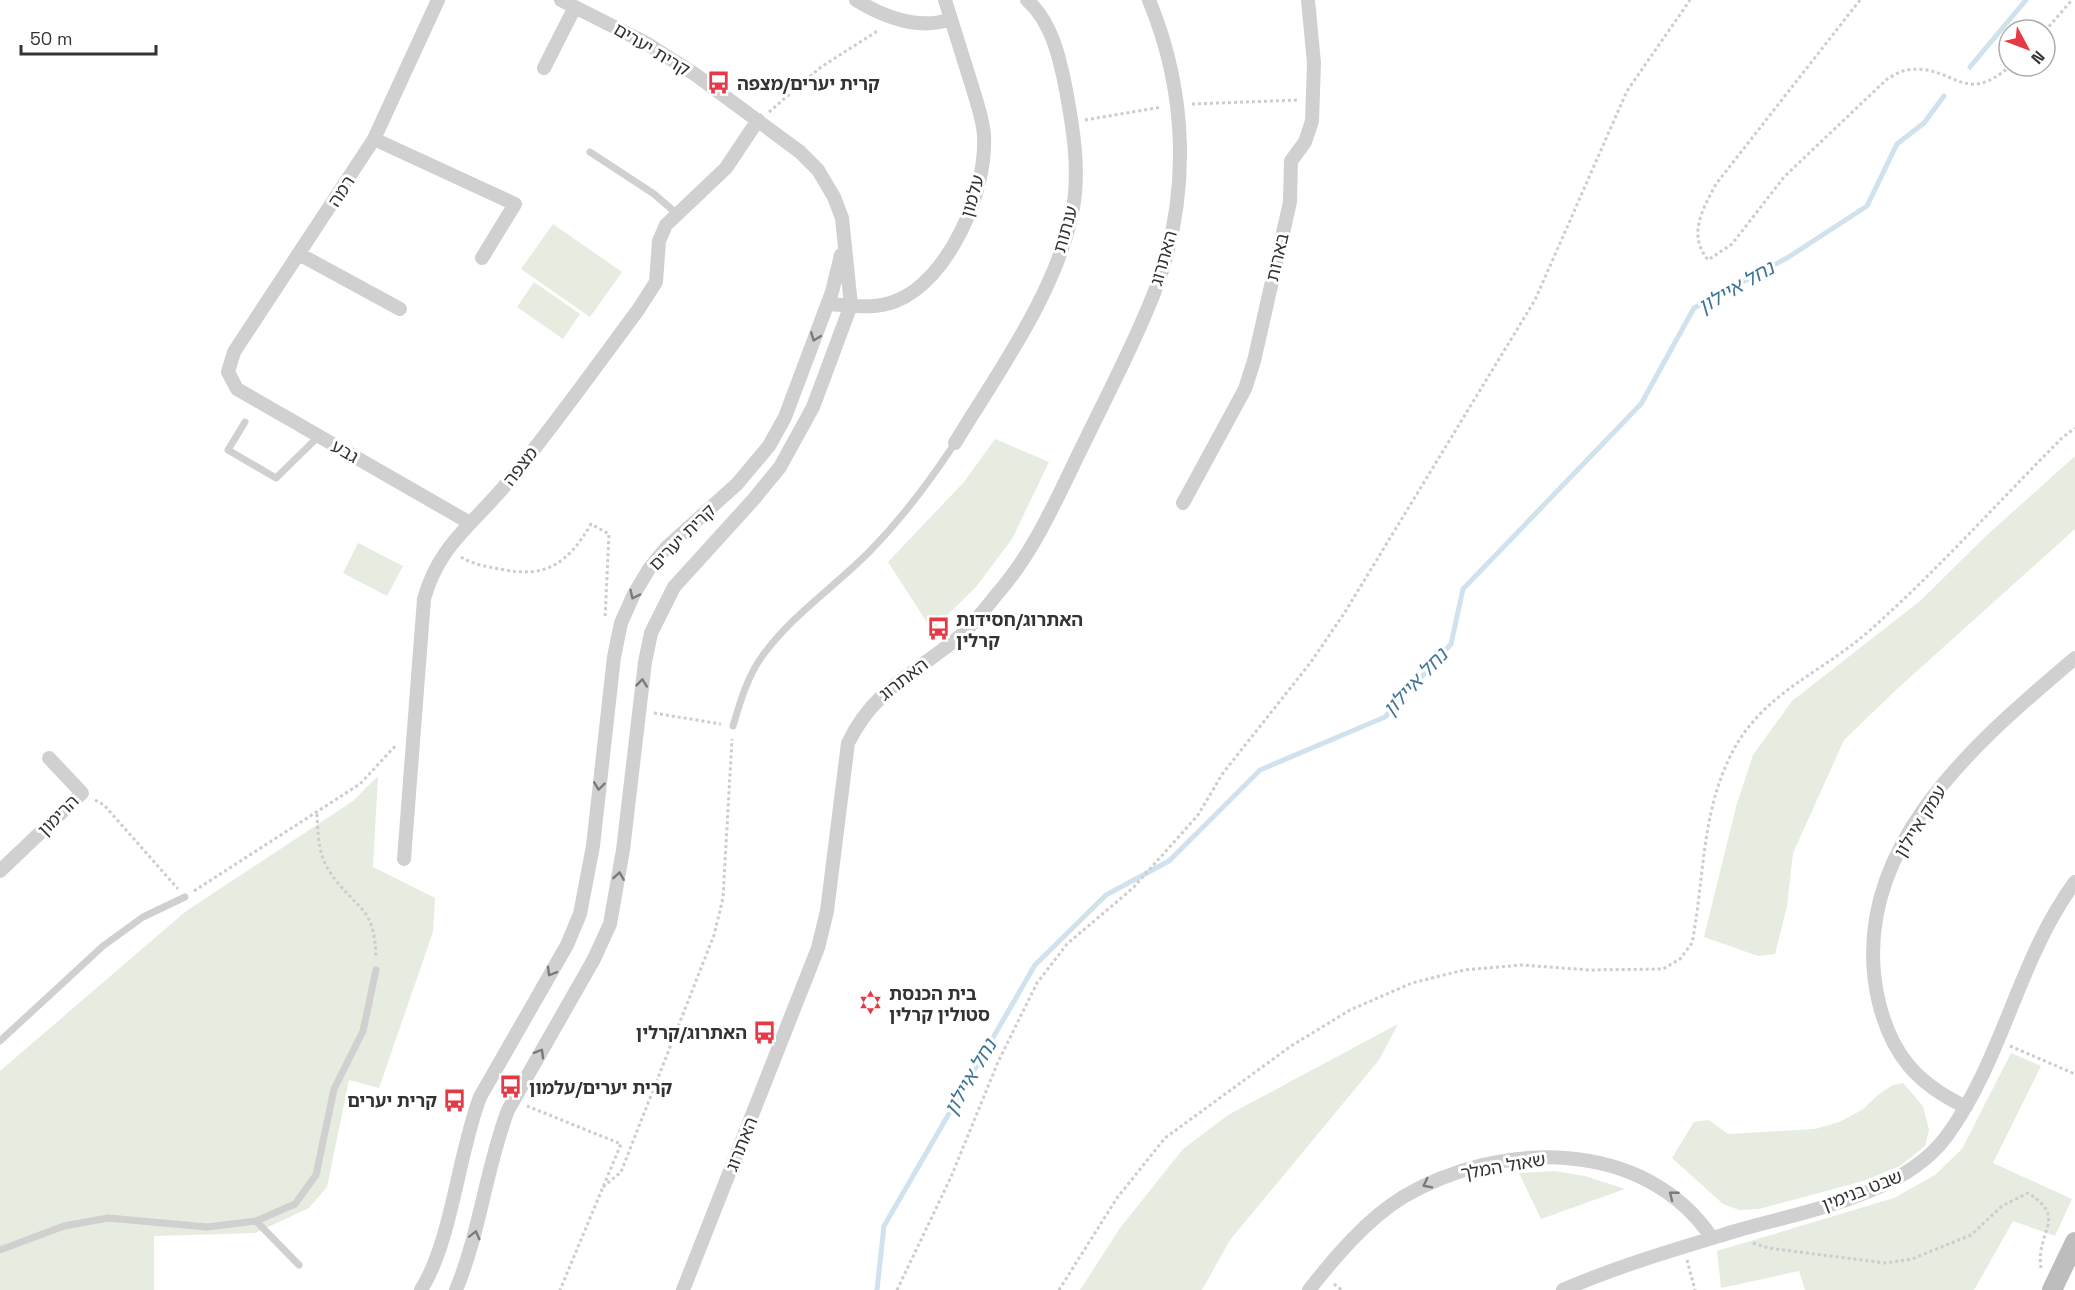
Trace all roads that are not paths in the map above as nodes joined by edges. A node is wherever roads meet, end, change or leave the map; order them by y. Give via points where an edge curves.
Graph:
1 (438, 0) edge
2 (561, 0) edge
3 (856, 0) edge
4 (945, 0) edge
5 (1028, 0) edge
6 (1149, 0) edge
7 (1308, 0) edge
8 (575, 7) junction
9 (951, 19) junction
10 (544, 68) dead end
11 (758, 120) junction
12 (374, 139) junction
13 (590, 152) dead end
14 (676, 213) junction
15 (844, 241) junction
16 (299, 254) junction
17 (482, 258) dead end
18 (828, 304) junction
19 (851, 305) junction
20 (400, 309) dead end
21 (228, 372) joint
22 (245, 422) dead end
23 (319, 436) junction
24 (955, 443) joint
25 (1183, 503) dead end
26 (470, 523) junction
27 (2075, 658) edge
28 (733, 726) road end
29 (49, 758) dead end
30 (404, 859) dead end
31 (0, 871) edge
32 (2075, 882) edge
33 (185, 897) road end
34 (376, 969) road end
35 (0, 1041) edge
36 (1966, 1107) junction
37 (256, 1221) junction
38 (1712, 1238) junction
39 (2075, 1242) edge
40 (0, 1250) edge
41 (299, 1265) dead end
42 (421, 1290) edge
43 (456, 1290) edge
44 (683, 1290) edge
45 (1309, 1290) edge
46 (1563, 1290) edge
47 (2052, 1290) edge

1 - 12 street, רמה
2 - 8 street, קרית יערים
3 - 9 street via 895,19 939,23
4 - 9 street, עלמון
5 - 24 street, ענתות via 1047,25 1062,68 1072,122 1076,173 1073,207 1048,281
6 - 44 street, האתרוג via 1172,69 1181,132 1172,230 1156,287 1028,553 1005,586 961,635 876,699 848,743 827,911 818,948
7 - 25 street, בארות via 1314,63 1312,121 1305,142 1291,161 1290,202 1254,362 1245,389
8 - 10 street
8 - 11 street, קרית יערים via 646,43
9 - 19 street, עלמון via 984,136 979,177 965,223 935,273 918,289 877,306
11 - 14 street, מצפה via 726,168
11 - 15 street, קרית יערים via 818,170 838,207
12 - 16 street, רמה
12 - 17 street via 515,204
13 - 14 lane
14 - 26 street, מצפה via 659,241 656,282 638,310 508,482
15 - 18 street, קרית יערים
15 - 19 street, קרית יערים
16 - 20 street
16 - 21 street, רמה via 234,352
18 - 19 street, עלמון
18 -> 42 street, קרית יערים via 785,417 769,446 737,484 667,547 649,569 621,623 580,914 567,945 480,1097 439,1251
43 -> 19 street, קרית יערים via 469,1260 500,1132 513,1100 610,924 651,633 674,587 780,466 813,407
21 - 23 street, גבע via 237,388
22 - 23 lane via 228,450 276,478
23 - 26 street, גבע
24 - 28 lane via 928,484 870,551 788,625 761,656 742,694
26 - 30 street, מצפה via 447,547 430,574 424,599
27 - 36 street, עמק איילון via 1992,729 1941,784 1901,846 1876,921 1875,983 1890,1037 1901,1058 1929,1086
29 - 31 street, הרימון via 82,793
32 - 36 street, שבט בנימין via 2051,920
33 - 35 lane via 143,917 103,946
34 - 37 lane via 363,1031 334,1089 316,1175 295,1204
36 - 38 street, שבט בנימין via 1933,1152 1902,1176 1854,1196
37 - 40 lane via 207,1227 108,1218 64,1226
37 - 41 lane
38 -> 45 street, שאול המלך via 1678,1198 1636,1173 1580,1158 1546,1157 1472,1169 1435,1180 1401,1198 1345,1248
38 - 46 street, שבט בנימין via 1616,1268
39 - 47 street

